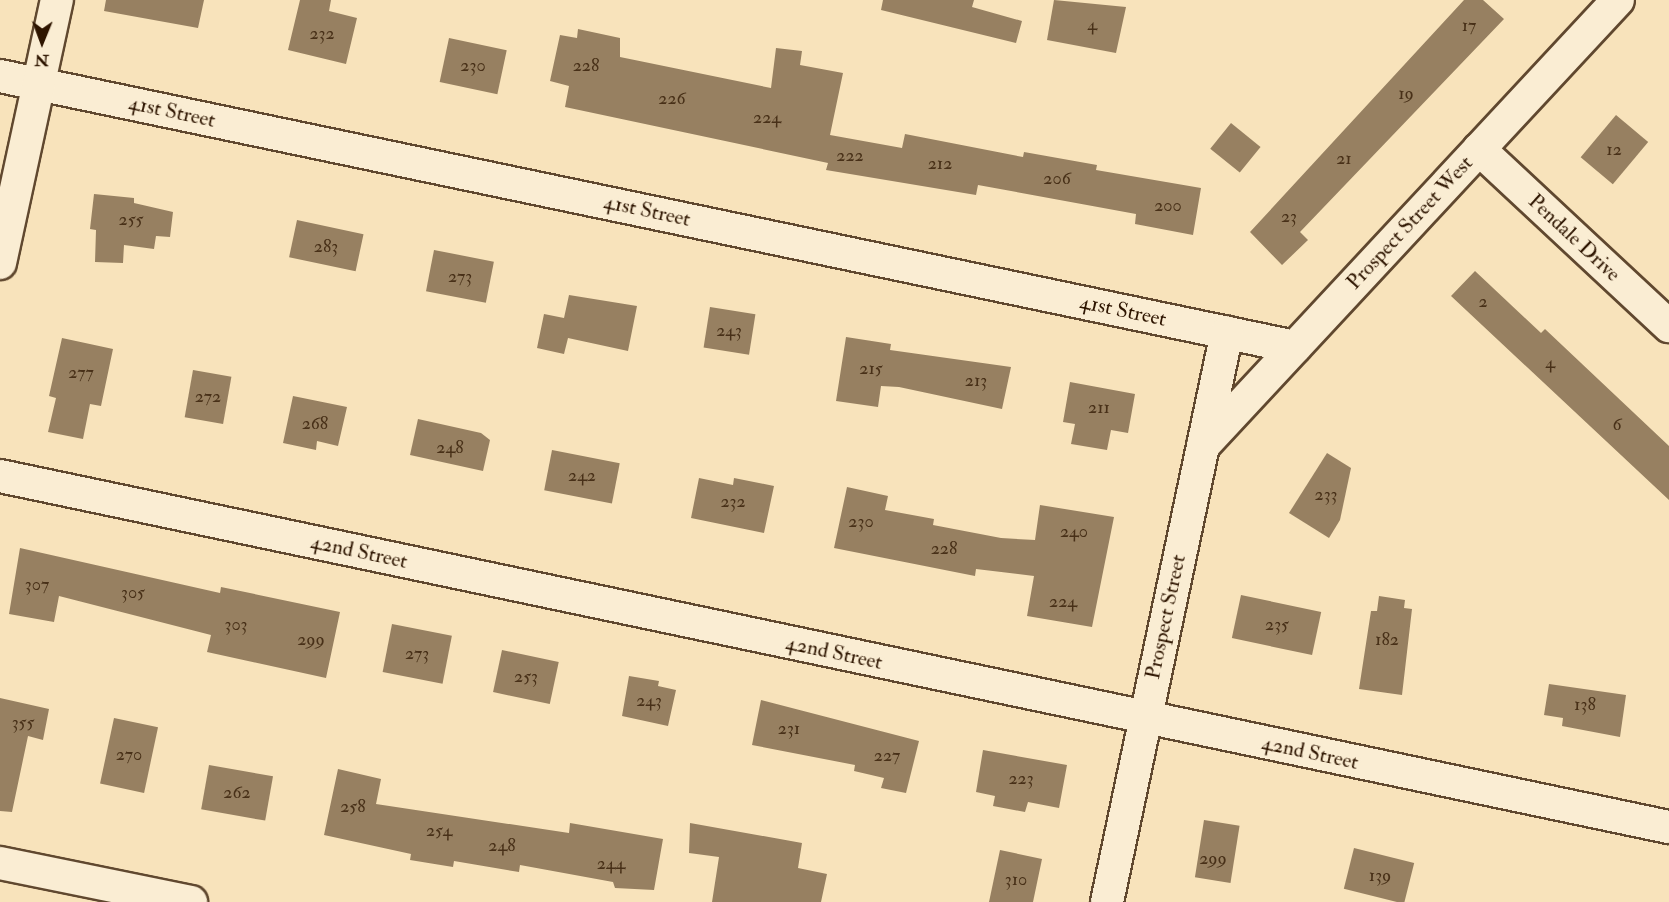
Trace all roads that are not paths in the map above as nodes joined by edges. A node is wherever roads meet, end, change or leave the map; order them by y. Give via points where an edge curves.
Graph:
1 (57, 0) edge
2 (1617, 0) edge
3 (0, 76) edge
4 (38, 84) junction
5 (1479, 149) junction
6 (0, 263) edge
7 (1669, 326) edge
8 (1227, 332) junction
9 (1295, 347) junction
10 (1203, 446) junction
11 (0, 476) edge
12 (1144, 718) junction
13 (1669, 827) edge
14 (0, 863) edge
15 (191, 902) edge
16 (1107, 902) edge

1 - 4 street
2 - 5 street, Prospect Street West
3 - 4 street, 41st Street
4 - 6 street
4 - 8 street, 41st Street
5 - 7 street, Pendale Drive
5 - 9 street, Prospect Street West
8 - 9 street, 41st Street
8 - 10 street, Prospect Street
9 - 10 street, Prospect Street West
10 - 12 street, Prospect Street
11 - 12 street, 42nd Street
12 - 13 street, 42nd Street
12 - 16 street, Prospect Street
14 - 15 street

